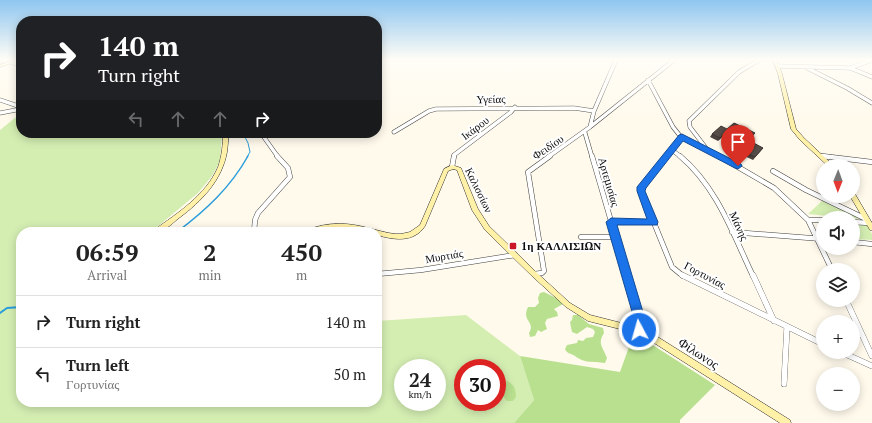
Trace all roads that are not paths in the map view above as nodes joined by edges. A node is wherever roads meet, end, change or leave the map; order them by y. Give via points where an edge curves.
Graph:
1 (607, 80) edge
2 (648, 80) joint
3 (731, 80) edge
4 (781, 80) edge
5 (830, 80) edge
6 (0, 100) edge
7 (872, 103) edge
8 (16, 106) edge
9 (515, 107) junction
10 (16, 109) edge
11 (594, 111) junction
12 (0, 113) edge
13 (590, 127) junction
14 (394, 132) dead end
15 (585, 132) junction
16 (682, 137) junction
17 (226, 138) edge
18 (264, 138) edge
19 (707, 149) junction
20 (672, 150) junction
21 (821, 156) junction
22 (824, 159) edge
23 (872, 162) edge
24 (452, 167) junction
25 (773, 171) dead end
26 (857, 203) edge
27 (808, 220) junction
28 (816, 220) edge
29 (611, 222) junction
30 (653, 222) junction
31 (869, 223) edge
32 (163, 227) edge
33 (254, 227) edge
34 (327, 227) edge
35 (357, 227) edge
36 (732, 232) junction
37 (382, 233) edge
38 (816, 233) edge
39 (581, 237) dead end
40 (615, 237) junction
41 (816, 239) edge
42 (860, 243) edge
43 (872, 244) edge
44 (515, 255) junction
45 (382, 274) edge
46 (534, 274) junction
47 (849, 307) edge
48 (774, 320) junction
49 (787, 327) junction
50 (639, 330) junction
51 (816, 341) edge
52 (872, 356) edge
53 (856, 359) edge
54 (872, 366) edge
55 (784, 384) dead end
56 (788, 423) edge

1 - 11 street
2 - 13 street, Φειδίου
2 - 16 street via 673,127
3 - 19 street via 689,121 690,127
4 - 21 main road via 794,130
5 - 7 street
6 - 8 street
9 - 11 street, Υγείας
9 - 14 street, Υγείας via 432,110
9 - 24 street, Ικάρου via 454,155
10 - 12 street
11 - 13 street
13 - 15 street, Φειδίου
15 - 29 street, Αρτεμισίας
15 - 46 street, Φειδίου via 528,172 544,271
16 - 19 street
16 - 20 street, Γορτυνίας
17 - 32 main road via 223,163 210,186 191,206
18 - 33 street via 288,168 290,177 258,213
19 - 27 street via 768,183
20 - 30 street, Γορτυνίας via 642,187 641,191
20 - 36 street, Μάνης via 688,163 712,192
21 - 22 main road
21 - 23 street
24 - 37 main road, Καλισσίων via 446,170 422,226 417,231 401,237
24 - 44 main road, Καλισσίων via 461,171 470,199 481,219
25 - 31 street
26 - 31 main road
27 - 28 street
27 - 38 street
29 - 30 street
29 - 40 street, Αρτεμισίας
30 - 48 street, Γορτυνίας via 672,267 684,278
34 - 35 main road, Καλισσίων
36 - 41 street
36 - 48 street, Μάνης
39 - 40 street
40 - 50 street, Αρτεμισίας via 640,322
42 - 43 street
44 - 45 street, Μυρτιάς
44 - 46 main road, Καλισσίων
46 - 50 main road, Φίλωνος via 583,316
47 - 52 street
48 - 49 street, Γορτυνίας
49 - 51 street, Γορτυνίας
49 - 55 street
50 - 56 main road, Φίλωνος
53 - 54 street

